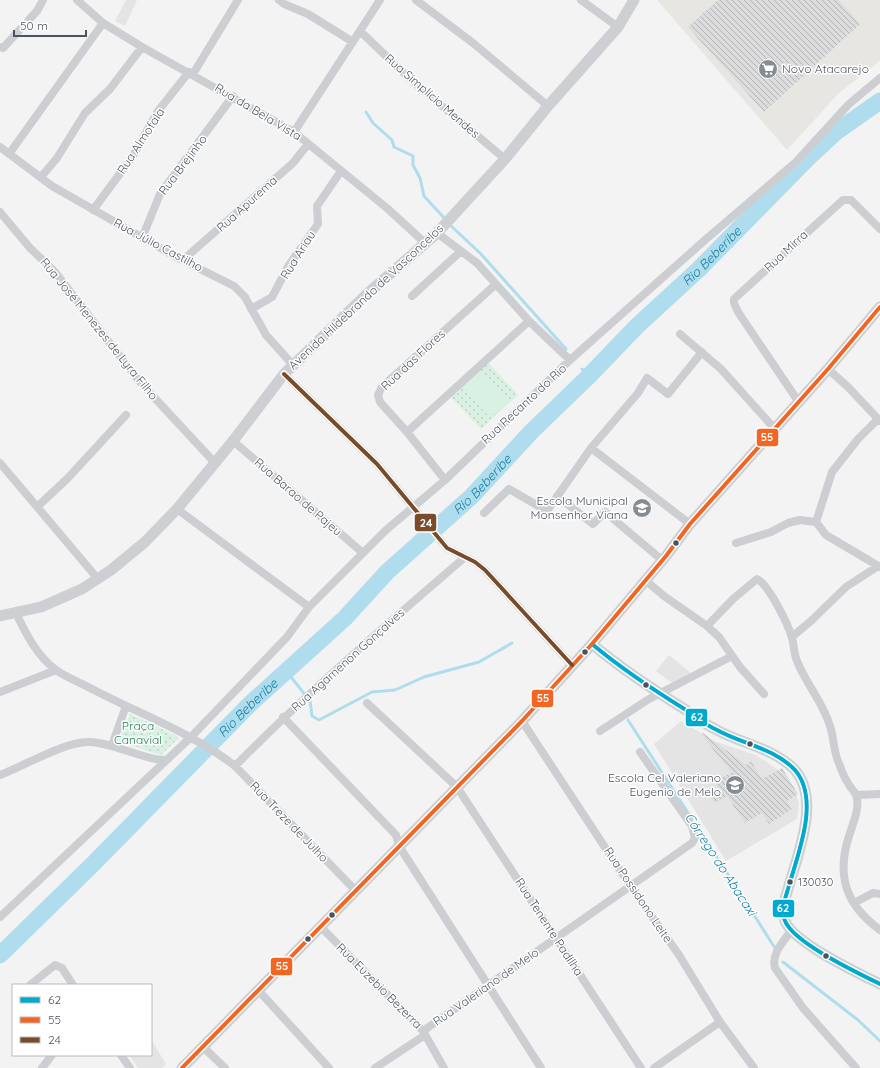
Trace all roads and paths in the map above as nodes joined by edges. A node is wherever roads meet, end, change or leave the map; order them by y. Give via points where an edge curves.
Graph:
1 (43, 0) edge
2 (77, 0) edge
3 (238, 0) edge
4 (279, 0) edge
5 (380, 0) edge
6 (416, 0) edge
7 (581, 0) edge
8 (634, 0) edge
9 (103, 23) junction
10 (618, 26) junction
11 (360, 31) junction
12 (353, 42) junction
13 (2, 47) edge
14 (142, 47) junction
15 (191, 73) junction
16 (880, 78) edge
17 (232, 96) junction
18 (548, 106) junction
19 (294, 132) junction
20 (308, 144) junction
21 (0, 147) edge
22 (10, 154) junction
23 (505, 159) junction
24 (341, 171) junction
25 (41, 177) junction
26 (93, 210) junction
27 (0, 212) edge
28 (880, 229) edge
29 (440, 230) junction
30 (142, 238) junction
31 (425, 243) junction
32 (461, 251) junction
33 (183, 260) junction
34 (495, 285) junction
35 (412, 296) dead end
36 (880, 307) edge
37 (251, 309) junction
38 (529, 321) junction
39 (680, 334) dead end
40 (702, 352) junction
41 (570, 360) junction
42 (293, 365) junction
43 (828, 369) junction
44 (284, 374) junction
45 (798, 401) junction
46 (126, 415) dead end
47 (879, 420) edge
48 (774, 428) junction
49 (407, 432) junction
50 (233, 441) junction
51 (591, 448) junction
52 (0, 463) edge
53 (215, 463) junction
54 (445, 480) junction
55 (558, 496) junction
56 (38, 506) junction
57 (412, 508) junction
58 (177, 509) junction
59 (484, 513) dead end
60 (816, 522) junction
61 (690, 524) junction
62 (736, 543) dead end
63 (363, 553) junction
64 (464, 558) junction
65 (662, 560) junction
66 (879, 566) edge
67 (98, 579) junction
68 (645, 580) junction
69 (309, 606) junction
70 (16, 614) junction
71 (0, 616) edge
72 (707, 626) junction
73 (792, 637) junction
74 (592, 644) junction
75 (732, 656) junction
76 (572, 665) junction
77 (56, 670) junction
78 (0, 692) edge
79 (659, 694) junction
80 (764, 694) dead end
81 (367, 703) dead end
82 (126, 706) junction
83 (283, 717) junction
84 (522, 721) junction
85 (600, 731) dead end
86 (190, 738) junction
87 (112, 745) junction
88 (640, 752) dead end
89 (168, 759) junction
90 (235, 766) junction
91 (0, 775) edge
92 (457, 786) junction
93 (880, 794) edge
94 (857, 796) junction
95 (399, 846) junction
96 (631, 887) junction
97 (356, 890) junction
98 (880, 894) edge
99 (854, 903) junction
100 (0, 917) edge
101 (321, 927) junction
102 (791, 930) junction
103 (880, 930) edge
104 (556, 938) junction
105 (31, 984) edge
106 (72, 984) edge
107 (880, 984) edge
108 (488, 986) junction
109 (259, 991) junction
110 (720, 1022) junction
111 (424, 1033) junction
112 (203, 1047) junction
113 (51, 1056) edge
114 (122, 1056) edge
115 (42, 1068) edge
116 (130, 1068) edge
117 (182, 1068) edge
118 (225, 1068) edge
119 (329, 1068) edge
120 (375, 1068) edge
121 (444, 1068) edge
122 (541, 1068) edge
123 (641, 1068) edge
124 (654, 1068) edge
125 (754, 1068) edge
126 (856, 1068) edge

1 - 13 street via 37,10
2 - 9 street, Rua da Bela Vista
3 - 15 street, Rua Almofala
4 - 12 street via 308,14
5 - 11 street
6 - 18 street via 473,43
7 - 10 street
8 - 10 street, Avenida Hildebrando de Vasconcelos
9 - 14 street, Rua da Bela Vista
9 - 22 street
10 - 18 street, Avenida Hildebrando de Vasconcelos
11 - 12 street
11 - 23 street, Rua Simplício Mendes via 411,80
12 - 19 street
14 - 15 street, Rua da Bela Vista
14 - 25 street via 110,89 85,113 57,158
15 - 17 street, Rua da Bela Vista
15 - 26 street, Rua Almofala via 158,111 133,156
16 - 41 street via 849,104 796,162
17 - 19 street, Rua da Bela Vista
17 - 30 street, Rua Brejinho via 160,194
18 - 23 street, Avenida Hildebrando de Vasconcelos
19 - 20 street, Rua da Bela Vista
20 - 24 street, Rua da Bela Vista
20 - 33 street, Rua Apurema via 293,163
21 - 22 street, Rua Júlio Castilho
22 - 25 street, Rua Júlio Castilho
23 - 29 street, Avenida Hildebrando de Vasconcelos
24 - 31 street, Rua da Bela Vista
24 - 37 street, Rua Ariau via 319,201 318,224 289,266 272,297
25 - 26 street, Rua Júlio Castilho
26 - 30 street, Rua Júlio Castilho
27 - 53 street, Rua José Menezes de Lyra Filho via 59,278 139,381
28 - 45 street, Rua Mirra via 847,199 837,204 736,296 734,303 738,312
29 - 31 street, Avenida Hildebrando de Vasconcelos
29 - 32 street, Rua Recanto do Rio
30 - 33 street, Rua Júlio Castilho
31 - 42 street, Avenida Hildebrando de Vasconcelos
32 - 34 street, Rua Recanto do Rio via 477,263
32 - 35 street
33 - 37 street, Rua Júlio Castilho via 234,286 245,297
34 - 38 street, Rua Recanto do Rio
34 - 49 street, Rua das Flores via 379,391 380,402
36 - 43 street
37 - 42 street, Rua Júlio Castilho via 266,335
38 - 41 street, Rua Recanto do Rio
38 - 49 street
39 - 40 street
40 - 48 street via 721,368
40 - 51 street via 668,394 647,378 638,393
41 - 54 street, Rua Recanto do Rio
42 - 44 street, Avenida Hildebrando de Vasconcelos
43 - 45 street
43 - 47 street
44 - 50 street, Avenida Hildebrando de Vasconcelos
44 - 57 street via 377,464
45 - 48 street
46 - 56 street via 67,479
47 - 60 street via 853,445 832,472
48 - 61 street
49 - 54 street, Rua das Flores
50 - 53 street, Avenida Hildebrando de Vasconcelos
50 - 63 street, Rua Barao de Pajeu
51 - 55 street
51 - 61 street
52 - 56 street
53 - 58 street, Avenida Hildebrando de Vasconcelos
54 - 57 street, Rua Recanto do Rio
55 - 59 street via 546,511 509,489
55 - 65 street via 593,524 605,512
56 - 67 street
57 - 63 street, Rua Recanto do Rio
57 - 64 street via 447,548
58 - 67 street, Avenida Hildebrando de Vasconcelos via 145,542
58 - 69 street
60 - 62 street via 800,520 788,523 771,532
60 - 66 street via 826,535
61 - 65 street
63 - 69 street, Rua Recanto do Rio
64 - 76 street via 481,566
64 - 83 street, Rua Agamenon Gonçalves
65 - 68 street
66 - 73 street via 846,587
67 - 70 street, Avenida Hildebrando de Vasconcelos via 61,600
68 - 72 street
68 - 74 street
69 - 86 street, Rua Recanto do Rio via 287,637
70 - 71 street, Avenida Hildebrando de Vasconcelos
70 - 77 street, Rua Treze de Julho via 37,650
72 - 73 street via 757,579 768,588
72 - 75 street via 719,637
73 - 94 street via 796,660 822,705 831,726 834,750 843,774
74 - 76 street
74 - 79 street via 628,674
75 - 79 street
75 - 80 street
76 - 84 street
77 - 78 street
77 - 82 street, Rua Treze de Julho
79 - 85 street
79 - 102 street via 716,730 768,751 794,770 800,779 808,810 783,913 784,921
81 - 92 street, Rua Tenente Padilha
82 - 86 street, Rua Treze de Julho
82 - 87 street
83 - 90 street, Rua Agamenon Gonçalves
83 - 95 street via 396,835
84 - 92 street
84 - 96 street, Rua Possidono Leite
86 - 89 street, Rua Recanto do Rio
86 - 90 street, Rua Treze de Julho
87 - 89 street via 159,760
87 - 91 street via 88,742 73,745
88 - 96 street, Rua Valeriano de Melo via 692,826 694,838 687,847
89 - 100 street, Rua Recanto do Rio
90 - 97 street, Rua Treze de Julho
92 - 95 street
92 - 104 street, Rua Tenente Padilha
93 - 94 street
94 - 99 street via 858,807 843,859 843,880
95 - 97 street
95 - 108 street
96 - 104 street, Rua Valeriano de Melo
96 - 110 street, Rua Possidono Leite via 679,955
97 - 101 street
98 - 99 street via 873,893
99 - 103 street via 868,921
101 - 109 street
101 - 111 street, Rua Euzebio Bezerra
102 - 107 street via 814,947
102 - 126 street via 775,954 775,968 802,1008
104 - 108 street, Rua Valeriano de Melo
104 - 123 street, Rua Tenente Padilha
105 - 106 street via 55,965 62,968
108 - 111 street, Rua Valeriano de Melo
108 - 122 street
109 - 112 street
109 - 119 street
110 - 124 street
110 - 125 street, Rua Possidono Leite
111 - 120 street, Rua Valeriano de Melo
111 - 121 street, Rua Euzebio Bezerra
112 - 117 street
112 - 118 street
113 - 115 street
114 - 116 street

